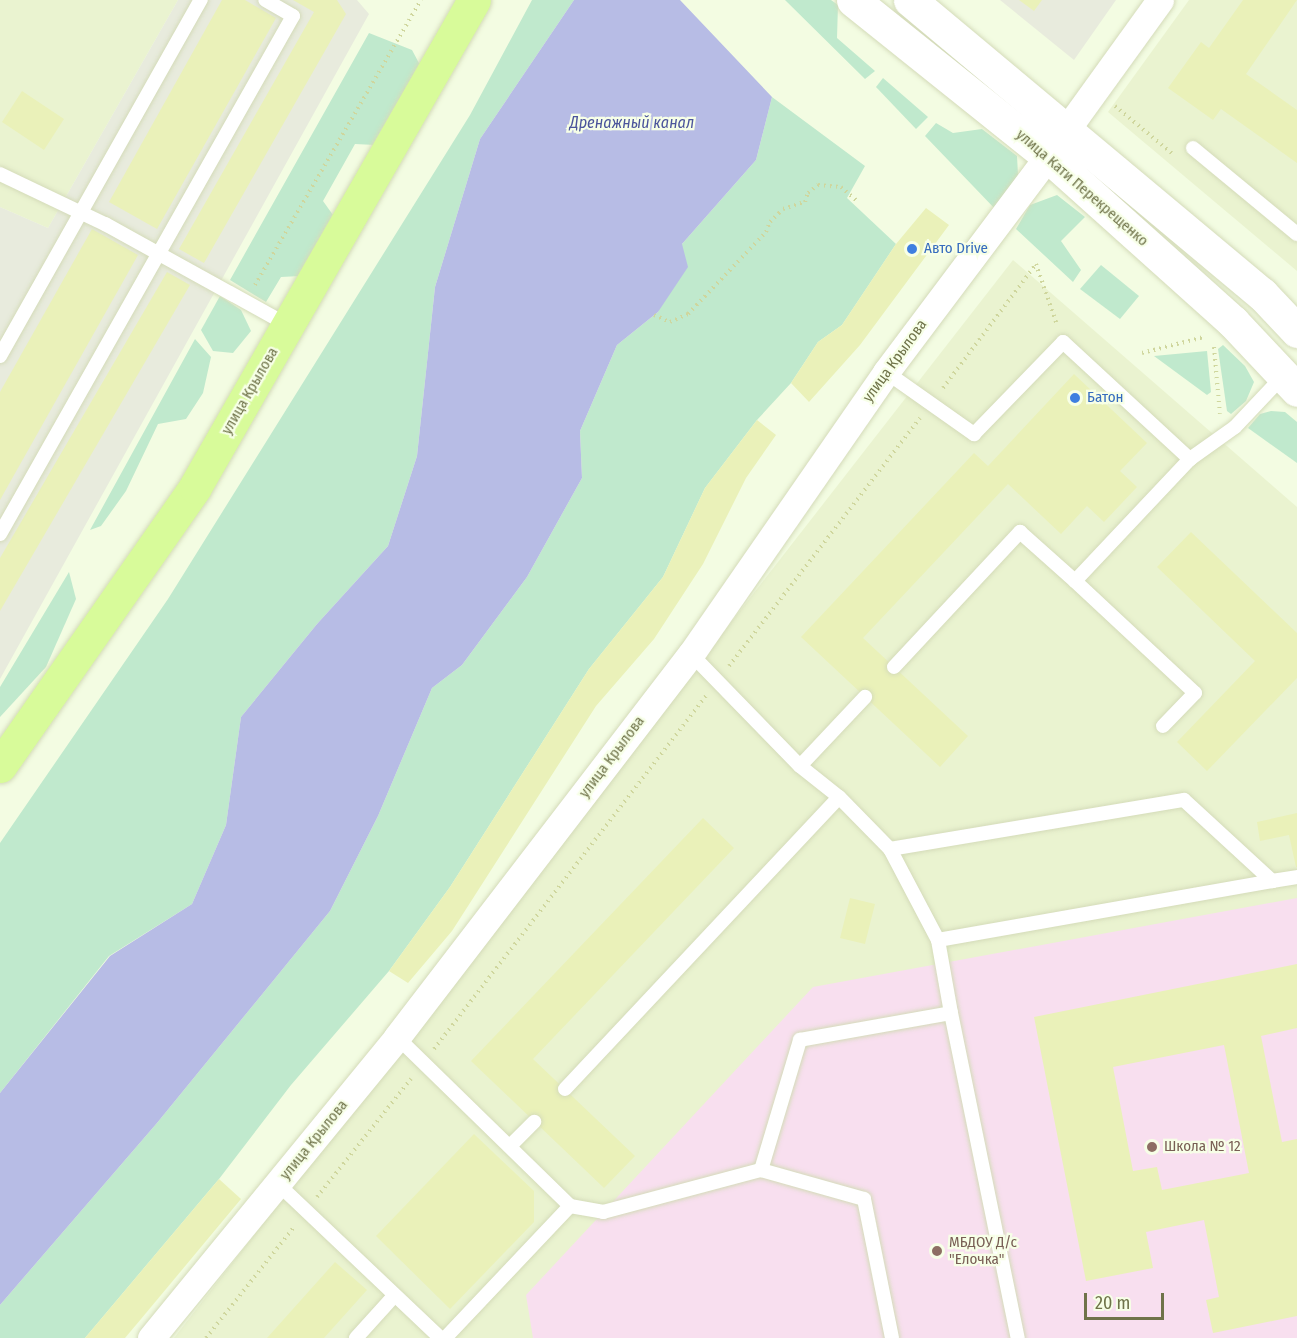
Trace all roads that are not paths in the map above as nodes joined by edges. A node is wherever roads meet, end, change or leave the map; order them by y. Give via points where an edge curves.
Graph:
1 (201, 0) edge
2 (265, 0) edge
3 (474, 0) edge
4 (853, 0) edge
5 (910, 0) edge
6 (1160, 0) edge
7 (1067, 129) junction
8 (1193, 147) dead end
9 (1048, 156) junction
10 (0, 174) edge
11 (80, 212) junction
12 (1297, 234) edge
13 (159, 254) junction
14 (288, 326) junction
15 (1297, 331) edge
16 (0, 356) edge
17 (886, 372) junction
18 (1291, 383) edge
19 (1190, 459) junction
20 (0, 534) edge
21 (1075, 581) junction
22 (691, 654) junction
23 (894, 667) dead end
24 (865, 697) dead end
25 (1163, 726) dead end
26 (0, 766) edge
27 (800, 766) junction
28 (839, 797) junction
29 (890, 849) junction
30 (1297, 877) edge
31 (1272, 881) junction
32 (938, 940) junction
33 (951, 1013) junction
34 (397, 1037) junction
35 (565, 1089) dead end
36 (534, 1122) dead end
37 (511, 1145) junction
38 (761, 1170) junction
39 (278, 1184) junction
40 (570, 1206) junction
41 (394, 1296) junction
42 (151, 1338) edge
43 (356, 1338) edge
44 (440, 1338) edge
45 (445, 1338) edge
46 (892, 1338) edge
47 (1018, 1338) edge

1 - 11 lane
2 - 13 lane via 293,16
3 - 14 main road, улица Крылова
4 - 9 street, улица Кати Перекрещенко
5 - 7 street
6 - 7 street
7 - 15 street via 1262,294
8 - 12 lane
9 - 17 street, улица Крылова
9 - 18 street, улица Кати Перекрещенко via 1233,322
10 - 11 lane
11 - 13 lane
11 - 16 lane
13 - 14 lane
13 - 20 lane
14 - 26 main road, улица Крылова via 195,487
17 - 19 lane via 974,434 1062,342
17 - 22 street, улица Крылова
18 - 19 lane
19 - 21 lane
21 - 23 lane via 1020,532
21 - 25 lane via 1195,693
22 - 27 lane
22 - 34 street, улица Крылова
24 - 27 lane
27 - 28 lane
28 - 29 lane
28 - 35 lane
29 - 31 lane via 1184,800
29 - 32 lane
30 - 31 lane
31 - 32 lane
32 - 33 lane
33 - 38 lane via 800,1040
33 - 47 lane
34 - 37 lane
34 - 39 street, улица Крылова
36 - 37 lane
37 - 40 lane
38 - 40 lane via 603,1212
38 - 46 lane via 864,1199
39 - 41 lane
39 - 42 street, улица Крылова
40 - 45 lane
41 - 43 lane
41 - 44 lane

